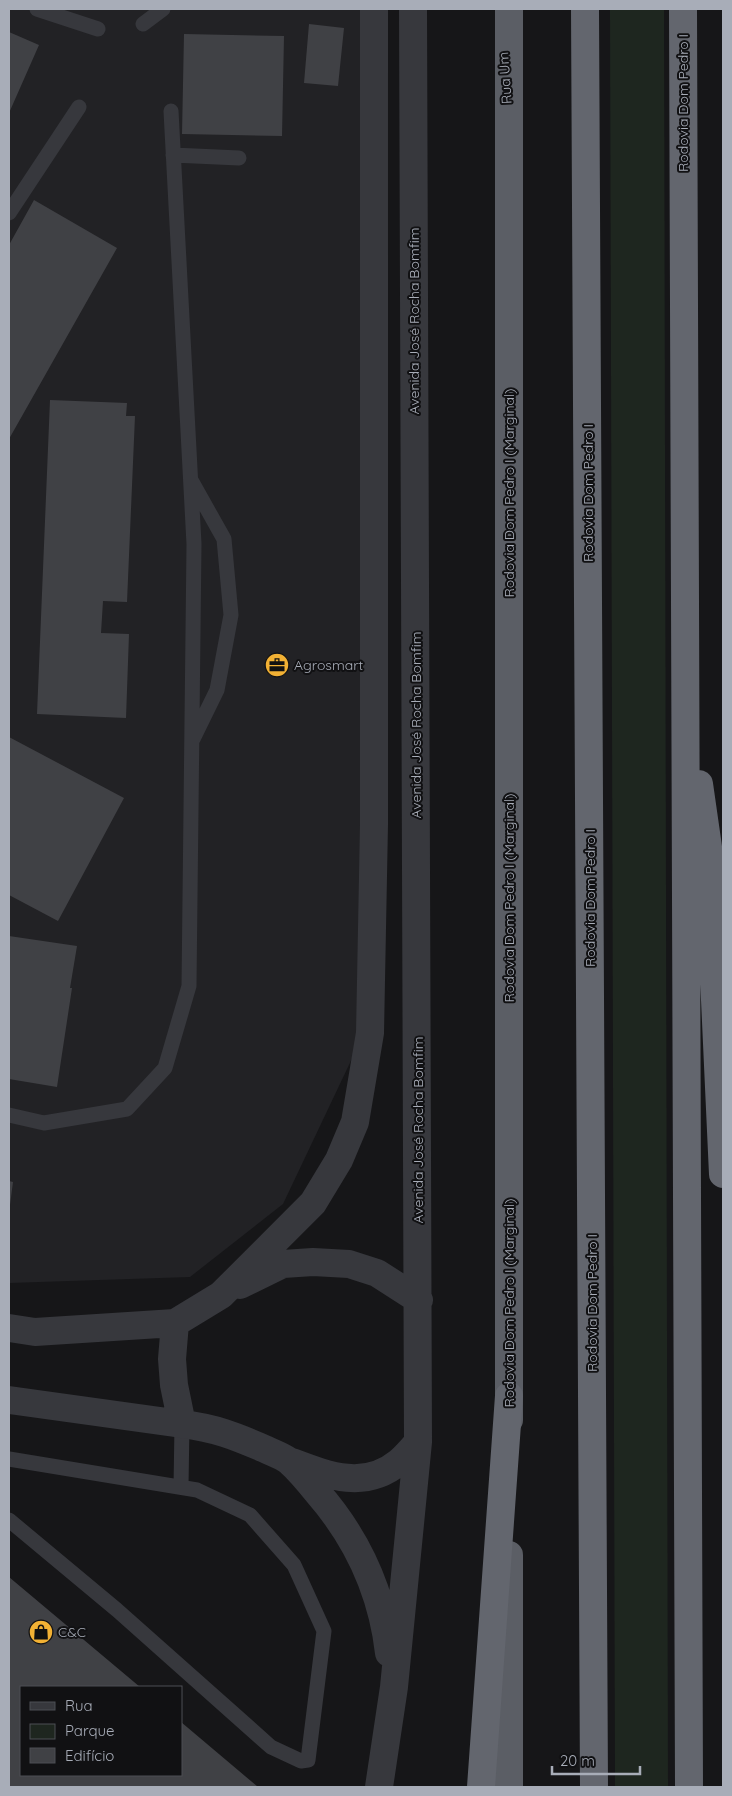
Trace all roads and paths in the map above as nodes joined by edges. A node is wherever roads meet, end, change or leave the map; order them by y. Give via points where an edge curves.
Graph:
1 (37, 9) edge
2 (163, 9) edge
3 (374, 9) edge
4 (413, 9) edge
5 (500, 9) edge
6 (509, 9) edge
7 (585, 9) edge
8 (683, 9) edge
9 (143, 24) dead end
10 (98, 29) dead end
11 (79, 107) dead end
12 (171, 111) dead end
13 (510, 146) junction
14 (173, 155) junction
15 (239, 158) dead end
16 (9, 213) edge
17 (190, 480) junction
18 (684, 678) junction
19 (191, 742) junction
20 (9, 1116) edge
21 (723, 1174) edge
22 (221, 1295) junction
23 (419, 1300) junction
24 (175, 1323) junction
25 (9, 1328) edge
26 (509, 1396) junction
27 (9, 1400) edge
28 (182, 1424) junction
29 (418, 1442) junction
30 (9, 1460) edge
31 (288, 1460) junction
32 (181, 1487) junction
33 (9, 1520) edge
34 (394, 1687) junction
35 (379, 1787) edge
36 (481, 1787) edge
37 (509, 1787) edge
38 (594, 1787) edge
39 (689, 1787) edge

1 - 10 lane
2 - 9 lane
3 - 22 street via 374,824 370,1033 354,1122 339,1160 313,1203
4 - 23 street, Avenida José Rocha Bomfim
5 - 13 street, Rua Um
6 - 13 highway, Rodovia Dom Pedro I (Marginal)
7 - 38 highway, Rodovia Dom Pedro I
8 - 18 highway, Rodovia Dom Pedro I
11 - 16 lane
12 - 14 lane
13 - 26 highway, Rodovia Dom Pedro I (Marginal)
14 - 15 lane
14 - 17 lane
17 - 19 lane via 194,544
17 - 19 lane via 224,539 231,615 217,690
18 - 21 highway via 708,847
18 - 39 highway, Rodovia Dom Pedro I
19 - 20 lane via 189,986 165,1068 127,1109 44,1122
22 - 23 street via 283,1264 313,1262 349,1264 377,1273
22 - 24 street
23 - 29 street, Avenida José Rocha Bomfim
24 - 25 street via 35,1332
24 - 28 street via 172,1359
26 - 36 highway
26 - 37 highway, Rodovia Dom Pedro I (Marginal)
27 - 28 street
28 - 31 street via 226,1432
28 - 32 lane
29 - 31 street via 399,1462 364,1479 324,1474
29 - 34 street, Avenida José Rocha Bomfim
30 - 32 lane
31 - 34 street via 335,1512 355,1542 381,1613
32 - 33 lane via 197,1490 250,1515 294,1565 324,1631 308,1760 301,1762 271,1747 117,1610
34 - 35 street

